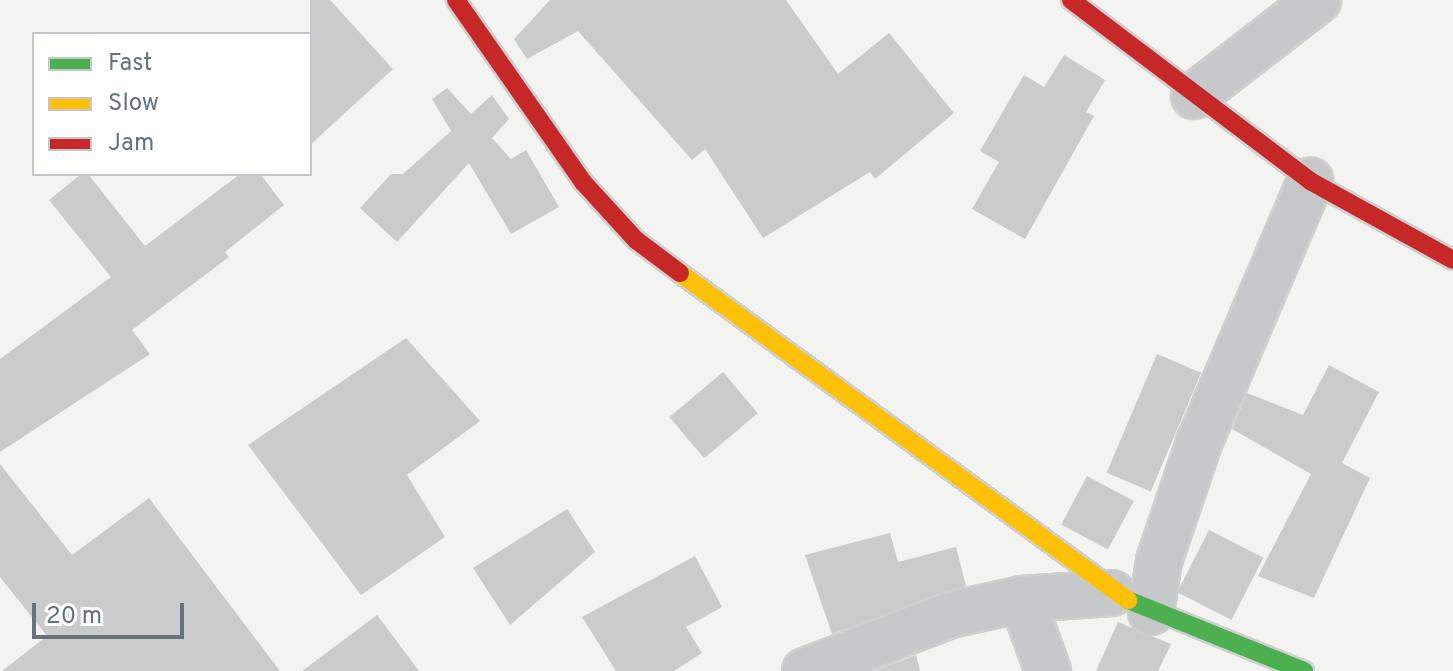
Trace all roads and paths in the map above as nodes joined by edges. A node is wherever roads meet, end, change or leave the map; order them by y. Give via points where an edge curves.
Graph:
1 (456, 0) edge
2 (1071, 0) edge
3 (1318, 0) edge
4 (1194, 96) junction
5 (1310, 181) junction
6 (1453, 260) edge
7 (1112, 593) junction
8 (1022, 599) junction
9 (1151, 612) junction
10 (805, 671) edge
11 (1048, 671) edge
12 (1304, 671) edge

1 - 7 street via 583,182 636,240
2 - 4 street
3 - 4 street
4 - 5 street
5 - 6 street
5 - 9 street via 1199,443 1159,561
7 - 8 street
7 - 9 street
8 - 10 street via 950,615
8 - 11 street
9 - 12 street

